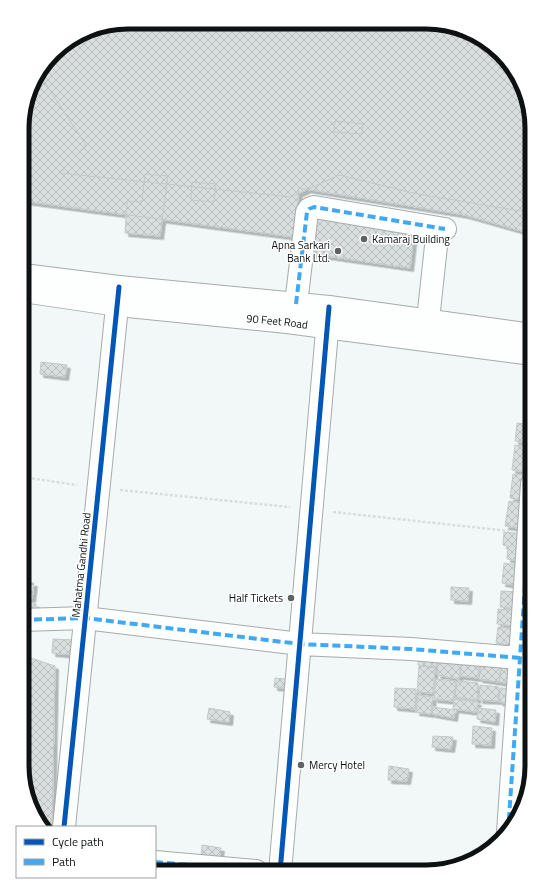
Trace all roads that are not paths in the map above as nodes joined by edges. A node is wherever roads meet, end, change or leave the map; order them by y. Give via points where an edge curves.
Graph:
1 (29, 276) edge
2 (29, 291) edge
3 (118, 296) junction
4 (296, 304) junction
5 (328, 317) junction
6 (428, 320) junction
7 (525, 333) edge
8 (525, 353) edge
9 (85, 618) junction
10 (29, 620) edge
11 (300, 644) junction
12 (525, 659) edge
13 (525, 669) edge
14 (509, 819) edge
15 (64, 826) edge
16 (156, 862) edge
17 (185, 865) edge
18 (281, 865) edge

1 - 3 street, 90 Feet Road
2 - 3 street, 90 Feet Road
3 - 4 street, 90 Feet Road
3 - 5 street, 90 Feet Road
3 - 9 street, Mahatma Gandhi Road
4 - 5 street, 90 Feet Road
4 - 6 street via 307,212 314,207 441,238
5 - 6 street, 90 Feet Road
5 - 8 street, 90 Feet Road
5 - 11 street
6 - 7 street, 90 Feet Road
9 - 10 street
9 - 11 street
9 - 15 street, Mahatma Gandhi Road
11 - 12 street via 411,648
11 - 18 street
13 - 14 street
16 - 17 street

